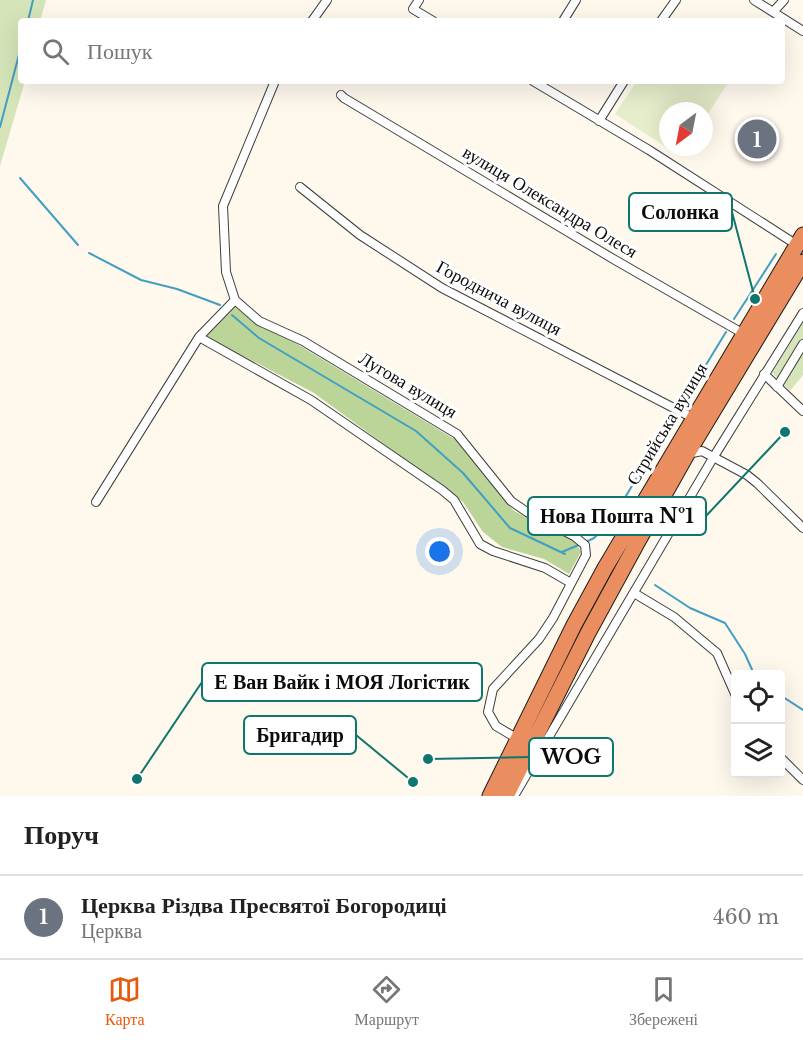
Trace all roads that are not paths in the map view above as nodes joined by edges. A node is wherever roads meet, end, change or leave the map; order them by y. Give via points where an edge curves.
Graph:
1 (327, 0) edge
2 (419, 0) edge
3 (576, 0) edge
4 (676, 0) edge
5 (754, 0) edge
6 (784, 0) edge
7 (773, 12) junction
8 (314, 18) edge
9 (428, 18) edge
10 (565, 18) edge
11 (663, 18) edge
12 (782, 18) edge
13 (785, 20) edge
14 (803, 32) edge
15 (274, 84) edge
16 (538, 84) edge
17 (622, 84) edge
18 (341, 95) dead end
19 (599, 121) junction
20 (300, 187) dead end
21 (800, 240) edge
22 (803, 262) edge
23 (235, 300) junction
24 (803, 313) edge
25 (744, 334) junction
26 (199, 338) junction
27 (803, 344) edge
28 (764, 374) junction
29 (777, 387) junction
30 (803, 411) edge
31 (684, 412) junction
32 (701, 431) junction
33 (687, 454) junction
34 (710, 456) junction
35 (96, 502) dead end
36 (803, 528) edge
37 (571, 583) junction
38 (634, 593) junction
39 (731, 686) edge
40 (518, 739) junction
41 (785, 762) edge
42 (803, 780) edge
43 (514, 795) edge
44 (490, 796) edge

1 - 8 street
2 - 9 street via 413,9
3 - 10 street
4 - 11 street
5 - 7 street
6 - 7 street
7 - 12 street
13 - 14 street
15 - 23 street via 223,206 226,272
16 - 19 street
17 - 19 street
18 - 25 street, вулиця Олександра Олеся
19 - 21 street
20 - 31 street, Городнича вулиця via 360,235 442,288
21 - 25 highway, Стрийська вулиця
22 - 32 highway, Стрийська вулиця
23 - 26 street
23 - 37 street, Лугова вулиця via 259,321 303,341 457,434 511,501 585,545 586,555
24 - 28 street
25 - 31 highway, Стрийська вулиця
26 - 35 street
26 - 37 street via 311,400 442,490 454,500 480,544 545,568
27 - 29 street
28 - 29 street
28 - 34 street
29 - 30 street
31 - 40 highway, Стрийська вулиця
32 - 33 highway, Стрийська вулиця
32 - 34 street via 701,444
33 - 34 street via 698,450
33 - 43 highway, Стрийська вулиця via 588,633
34 - 36 street via 754,480
34 - 38 street
37 - 40 street, Лугова вулиця via 539,639 493,689 488,712 496,726
38 - 39 street via 674,617 717,653
38 - 43 street
40 - 44 highway, Стрийська вулиця
41 - 42 street

